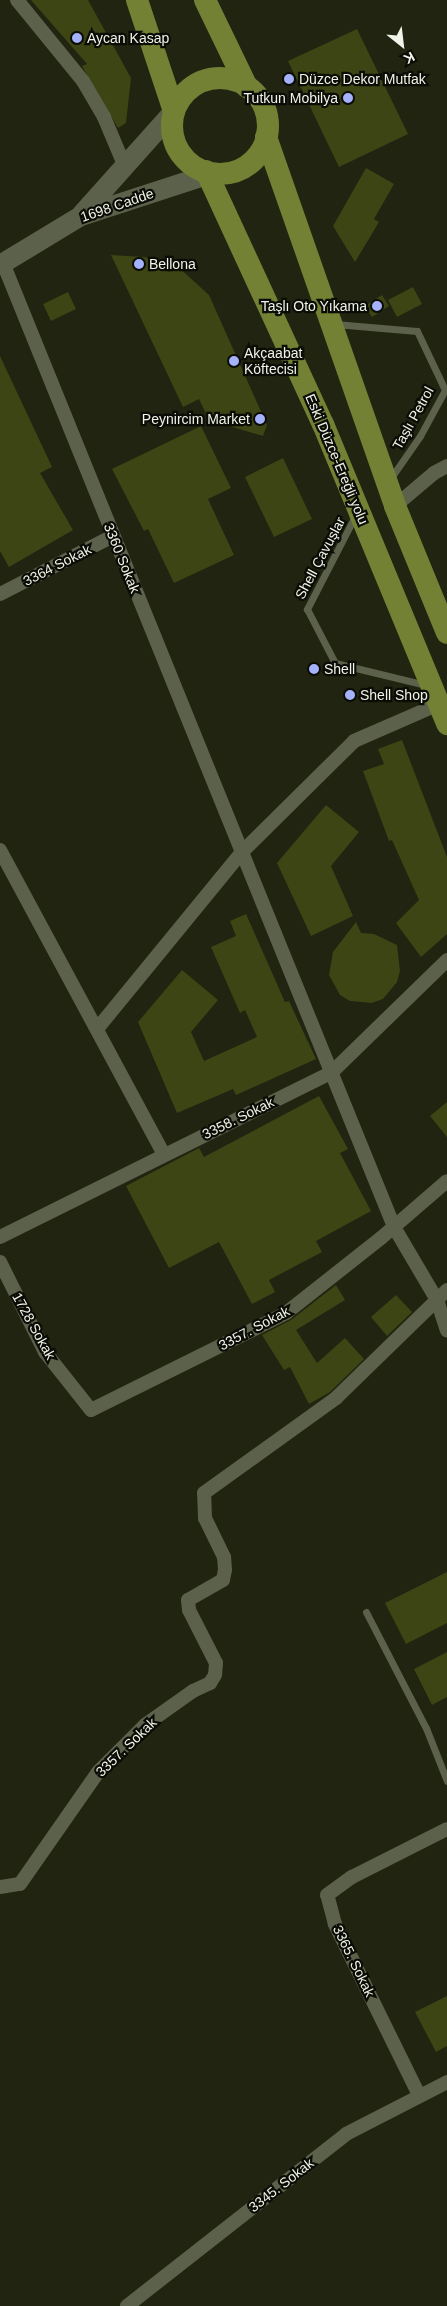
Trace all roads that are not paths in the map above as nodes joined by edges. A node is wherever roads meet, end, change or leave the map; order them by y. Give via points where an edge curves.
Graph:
1 (17, 0) edge
2 (137, 0) edge
3 (205, 0) edge
4 (247, 87) junction
5 (174, 111) junction
6 (266, 137) junction
7 (125, 167) junction
8 (209, 173) junction
9 (81, 216) junction
10 (1, 264) edge
11 (331, 324) junction
12 (447, 466) edge
13 (387, 483) junction
14 (395, 506) junction
15 (359, 509) junction
16 (113, 536) junction
17 (0, 594) edge
18 (447, 633) edge
19 (439, 705) edge
20 (0, 850) edge
21 (241, 853) junction
22 (447, 960) edge
23 (97, 1029) junction
24 (331, 1073) junction
25 (164, 1154) junction
26 (447, 1181) edge
27 (394, 1227) junction
28 (0, 1237) edge
29 (0, 1262) edge
30 (442, 1295) edge
31 (447, 1330) edge
32 (91, 1410) joint
33 (366, 1612) dead end
34 (447, 1781) edge
35 (447, 1829) edge
36 (0, 1887) edge
37 (447, 2082) edge
38 (419, 2095) junction
39 (128, 2306) edge

1 - 7 street via 83,81 104,117
2 - 5 main road
3 - 4 main road
4 - 5 main road via 224,78 209,79 194,86
4 - 6 main road via 261,101 267,115
5 - 7 street
5 - 8 main road via 172,128 176,144 184,158
6 - 8 main road via 257,157 245,167 230,173
6 - 11 main road
7 - 9 street
8 - 9 street, 1698 Cadde
8 - 15 main road, Eski Düzce-Ereğli yolu
9 - 10 street, 1698 Cadde
10 - 16 street, 3360 Sokak
11 - 13 main road
11 - 13 lane, Taşlı Petrol via 417,331 445,390 420,436
12 - 14 street
13 - 14 main road
14 - 18 main road
15 - 19 main road, Eski Düzce-Ereğli yolu
15 - 19 lane, Shell Çavuşlar via 307,609 335,663
16 - 17 street, 3364 Sokak
16 - 21 street, 3360 Sokak
19 - 21 street via 354,741
20 - 23 street
21 - 23 street
21 - 24 street, 3360 Sokak
22 - 24 street, 3358. Sokak
23 - 25 street
24 - 25 street, 3358. Sokak
24 - 27 street, 3360 Sokak
25 - 28 street, 3358. Sokak
26 - 27 street, 3357. Sokak
27 - 30 street, 3360 Sokak
27 - 32 street, 3357. Sokak via 286,1313
29 - 32 street, 1728 Sokak via 45,1352
30 - 31 street, 3360 Sokak
30 - 36 street, 3357. Sokak via 336,1398 204,1493 205,1518 224,1557 225,1570 223,1580 188,1600 189,1610 216,1663 216,1675 210,1684 193,1691 145,1725 98,1772 20,1884
33 - 34 lane via 426,1728
35 - 38 street, 3365. Sokak via 352,1877 327,1895 335,1924
37 - 38 street, 3345. Sokak
38 - 39 street, 3345. Sokak via 346,2134

